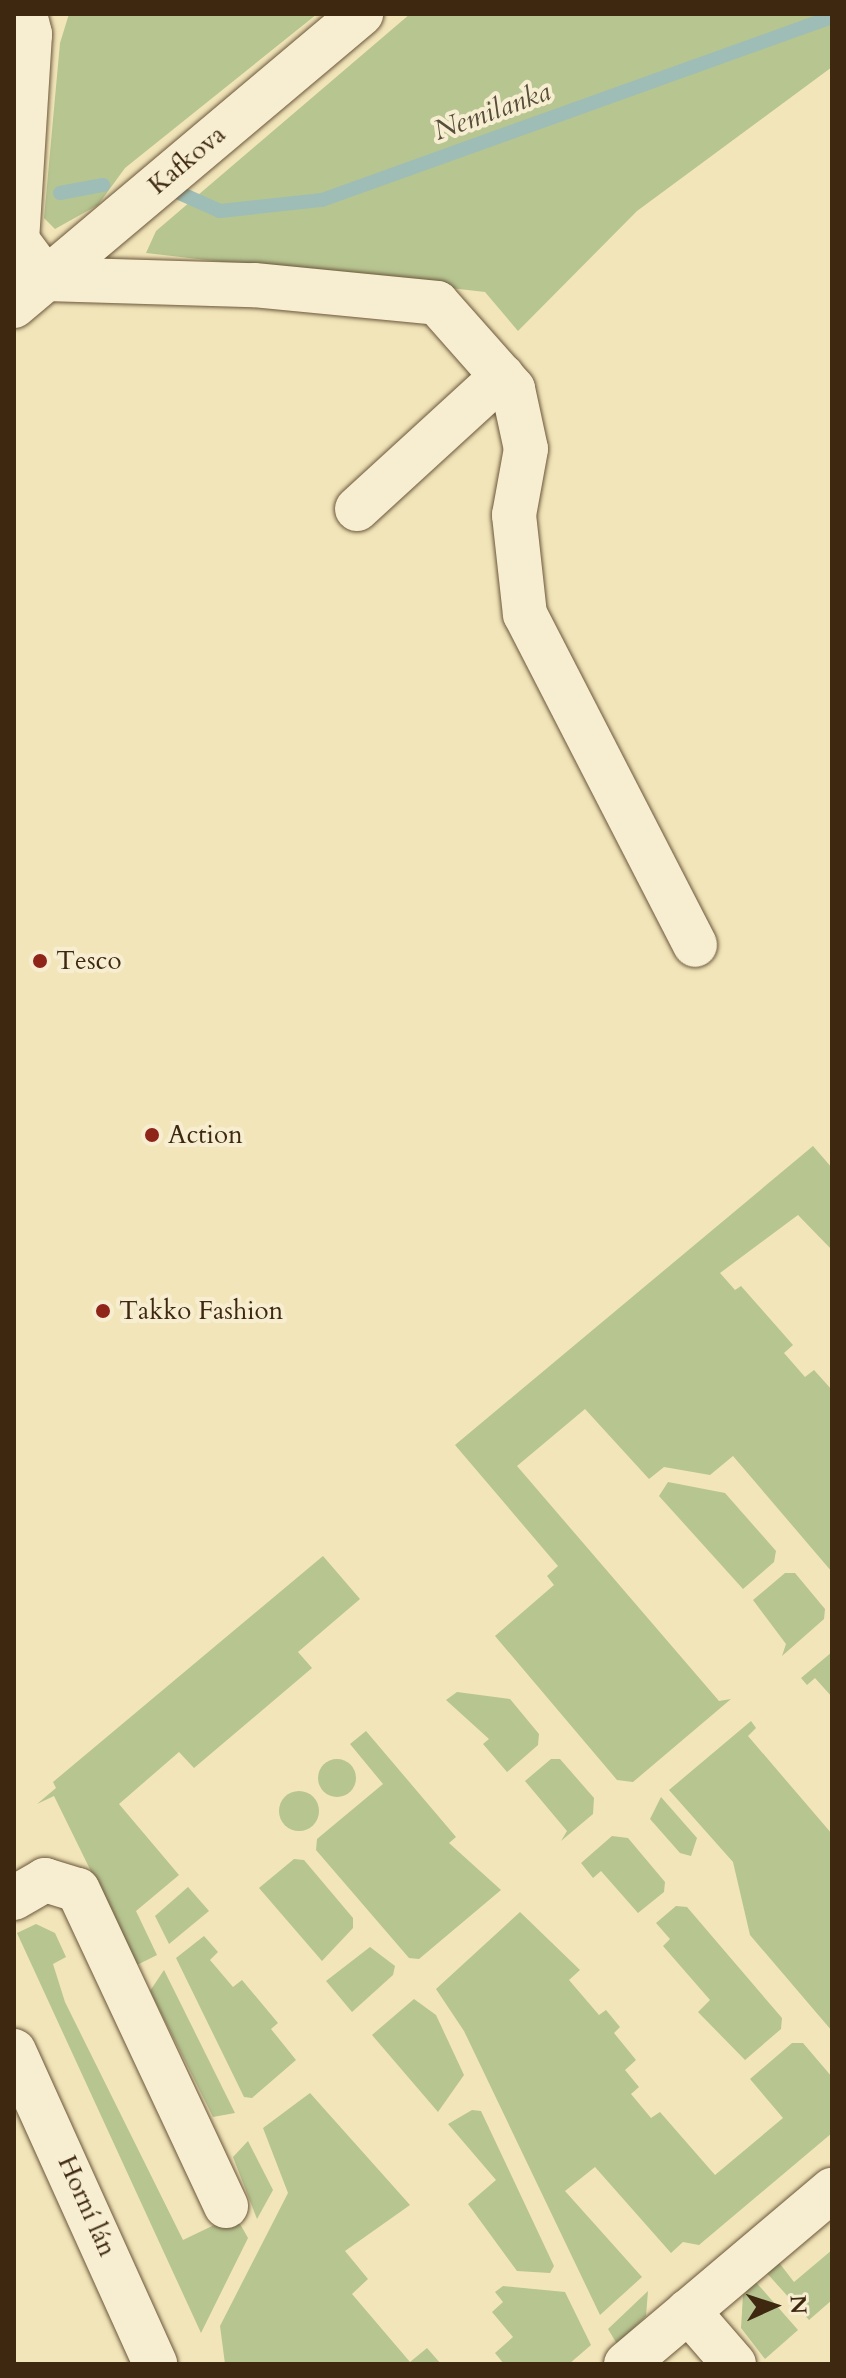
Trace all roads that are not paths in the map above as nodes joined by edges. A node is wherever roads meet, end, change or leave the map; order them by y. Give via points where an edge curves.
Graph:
1 (25, 14) edge
2 (361, 14) edge
3 (30, 292) edge
4 (502, 376) junction
5 (357, 509) dead end
6 (695, 945) dead end
7 (14, 1898) edge
8 (14, 2051) edge
9 (832, 2190) edge
10 (226, 2206) dead end
11 (688, 2311) junction
12 (155, 2364) edge
13 (626, 2364) edge
14 (734, 2364) edge

1 - 3 street via 30,34 17,240
2 - 3 street, Kafkova
3 - 4 street via 254,285 437,303
4 - 5 street
4 - 6 street via 513,389 526,449 514,515 525,614
7 - 10 street via 45,1880 78,1890
8 - 12 street, Horní lán
9 - 11 street
11 - 13 street
11 - 14 street

